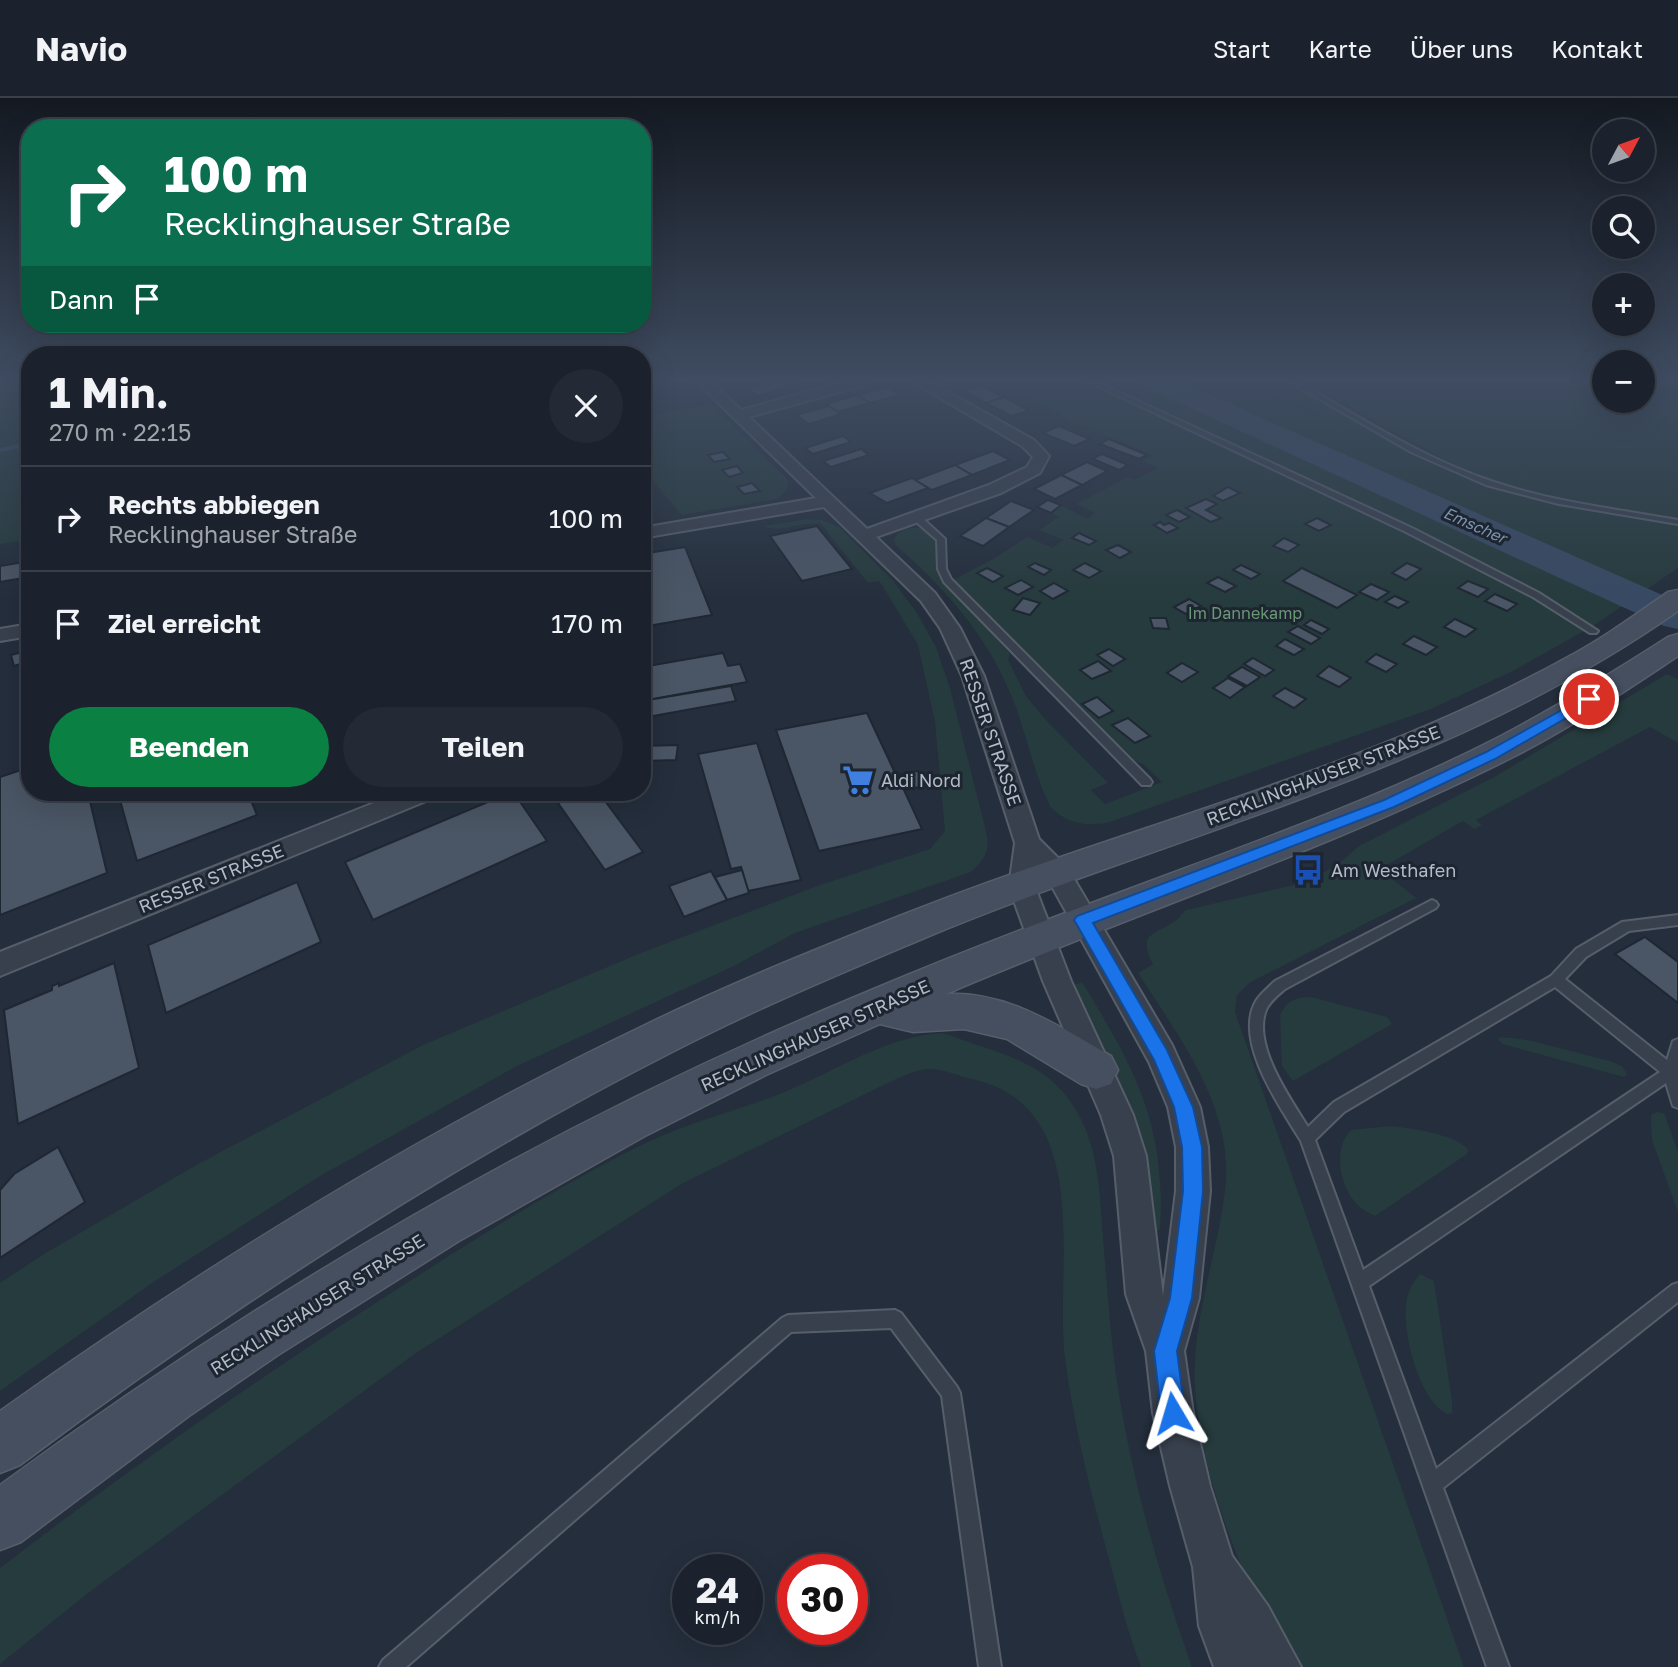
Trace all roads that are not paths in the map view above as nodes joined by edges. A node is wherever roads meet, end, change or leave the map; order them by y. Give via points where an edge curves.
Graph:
1 (782, 455) edge
2 (1040, 455) edge
3 (1248, 455) edge
4 (1425, 455) edge
5 (830, 501) junction
6 (917, 518) junction
7 (1678, 522) edge
8 (651, 531) edge
9 (866, 535) junction
10 (1678, 598) edge
11 (1637, 626) joint
12 (1593, 631) dead end
13 (21, 632) edge
14 (0, 635) edge
15 (1677, 643) edge
16 (1146, 782) dead end
17 (402, 801) edge
18 (1036, 868) junction
19 (1432, 905) dead end
20 (1083, 920) junction
21 (1678, 920) edge
22 (1039, 937) junction
23 (0, 964) edge
24 (1556, 980) junction
25 (878, 1005) junction
26 (1678, 1045) edge
27 (1096, 1070) junction
28 (1674, 1072) edge
29 (1678, 1101) edge
30 (1307, 1138) junction
31 (1360, 1282) junction
32 (1678, 1291) edge
33 (1165, 1351) junction
34 (0, 1445) edge
35 (1432, 1484) junction
36 (0, 1521) edge
37 (1214, 1567) junction
38 (390, 1667) edge
39 (990, 1667) edge
40 (1237, 1667) edge
41 (1278, 1667) edge
42 (1498, 1667) edge

1 - 5 street, RESSER STRASSE
2 - 6 street via 1034,470
3 - 12 lane via 1420,536
4 - 7 lane via 1488,483 1556,501
5 - 8 street
5 - 9 street, RESSER STRASSE
6 - 9 street
6 - 16 lane via 941,539 947,580
9 - 18 street, RESSER STRASSE via 928,597 961,648
10 - 11 main road, RECKLINGHAUSER STRASSE
11 - 18 main road, RECKLINGHAUSER STRASSE via 1515,697 1379,758
13 - 14 street
15 - 20 main road, RECKLINGHAUSER STRASSE via 1572,710 1424,788
17 - 23 street, RESSER STRASSE
18 - 20 street
18 - 22 street
18 - 34 main road, RECKLINGHAUSER STRASSE via 935,918 655,1040 451,1149 284,1249
19 - 30 lane via 1280,985 1261,1006 1256,1034 1276,1088
20 - 22 main road, RECKLINGHAUSER STRASSE
20 - 33 street via 1161,1055 1184,1107 1192,1147 1193,1191 1181,1298
21 - 24 lane via 1627,926 1581,953
22 - 25 main road, RECKLINGHAUSER STRASSE
22 - 27 street
24 - 28 lane
24 - 30 lane via 1339,1107
25 - 27 main road via 913,1014 964,1011 1017,1024
25 - 36 main road, RECKLINGHAUSER STRASSE via 663,1105 428,1234 277,1327 108,1441
26 - 28 lane
27 - 33 street via 1130,1156 1144,1294
28 - 29 lane
28 - 31 lane
30 - 31 lane
31 - 35 lane
32 - 35 lane
33 - 37 street via 1173,1413
35 - 42 lane
37 - 40 street via 1221,1626
37 - 41 street
38 - 39 lane via 788,1324 895,1320 951,1393

